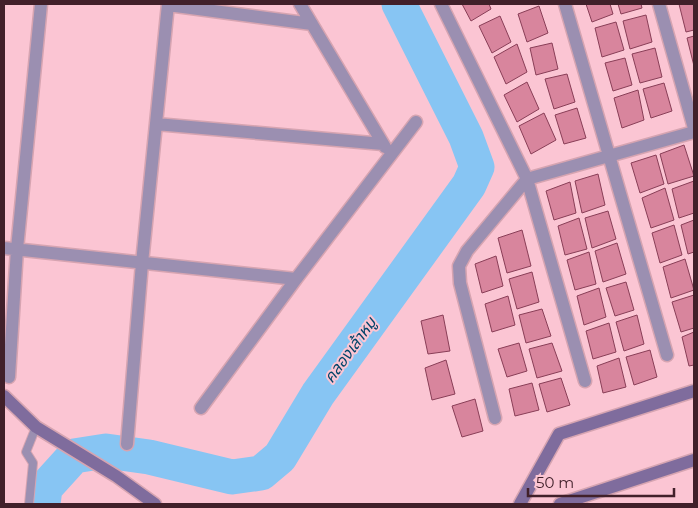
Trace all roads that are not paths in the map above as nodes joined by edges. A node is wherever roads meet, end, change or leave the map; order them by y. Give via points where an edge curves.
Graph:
1 (41, 4) edge
2 (300, 4) edge
3 (441, 4) edge
4 (565, 4) edge
5 (659, 4) edge
6 (168, 5) edge
7 (312, 24) junction
8 (416, 122) dead end
9 (156, 124) junction
10 (694, 128) edge
11 (694, 132) edge
12 (383, 144) junction
13 (392, 155) junction
14 (608, 156) junction
15 (527, 180) junction
16 (10, 249) edge
17 (142, 263) junction
18 (296, 279) junction
19 (667, 355) dead end
20 (9, 377) dead end
21 (585, 381) dead end
22 (694, 391) edge
23 (4, 396) edge
24 (201, 408) dead end
25 (495, 418) dead end
26 (36, 427) junction
27 (127, 444) dead end
28 (694, 460) edge
29 (29, 504) edge
30 (155, 504) edge
31 (520, 504) edge
32 (560, 504) edge

1 - 16 street
2 - 7 street
3 - 15 street
4 - 14 street
5 - 10 street
6 - 7 street
6 - 9 street
7 - 12 street
8 - 13 street
9 - 12 street
9 - 17 street
11 - 14 street
12 - 13 street
13 - 18 street
14 - 15 street
14 - 19 street
15 - 21 street
15 - 25 street via 459,266 460,283
16 - 17 street
16 - 20 street
17 - 18 street
17 - 27 street
18 - 24 street
22 - 31 street via 559,434
23 - 26 street
26 - 29 lane via 26,452 33,463
26 - 30 street
28 - 32 street

